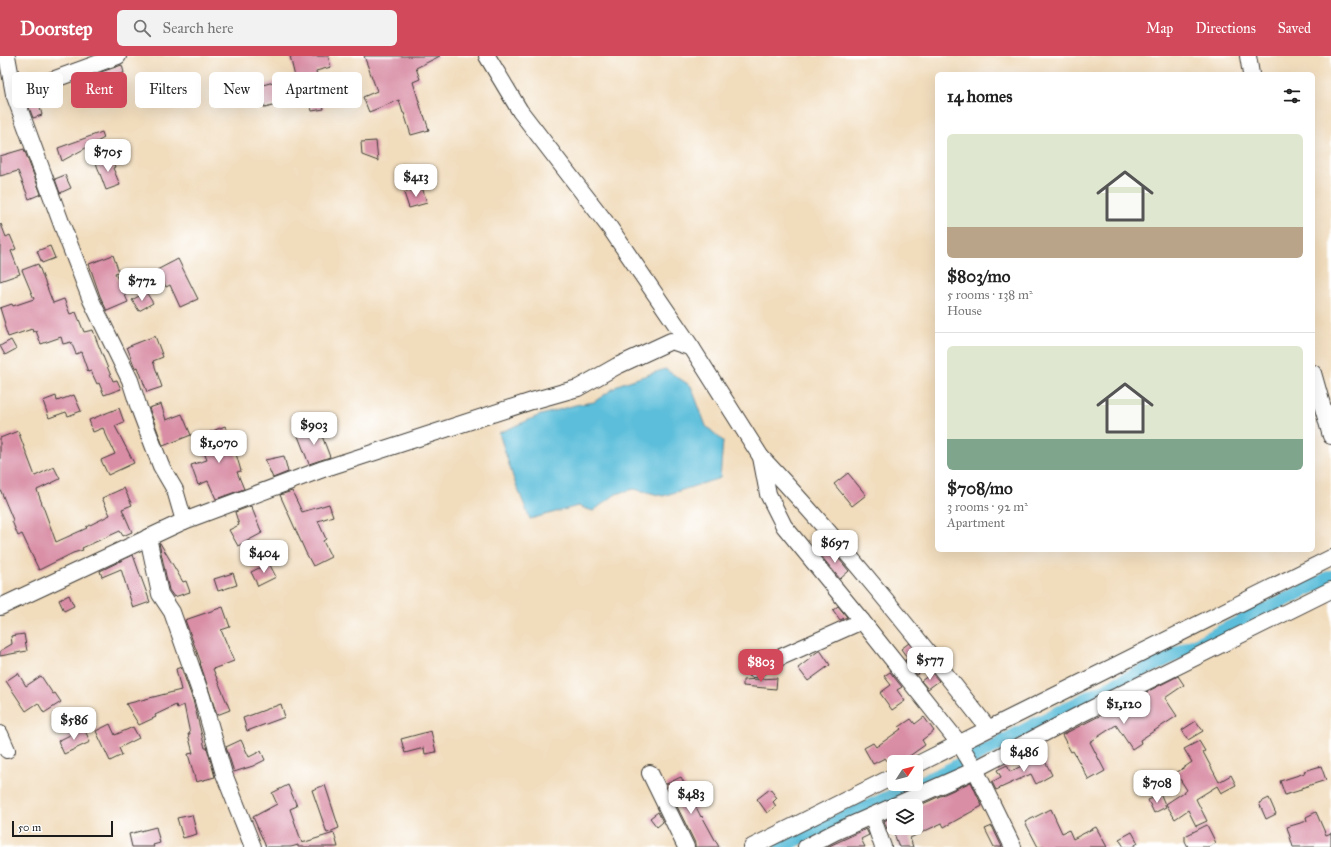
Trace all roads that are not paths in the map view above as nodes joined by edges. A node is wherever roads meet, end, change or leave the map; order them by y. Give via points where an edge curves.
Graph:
1 (7, 56) edge
2 (118, 56) edge
3 (487, 56) edge
4 (1248, 56) edge
5 (1251, 72) edge
6 (63, 76) edge
7 (12, 83) edge
8 (19, 108) edge
9 (692, 348) junction
10 (1315, 380) edge
11 (1331, 436) edge
12 (761, 457) junction
13 (184, 521) junction
14 (148, 537) junction
15 (1331, 558) edge
16 (1331, 590) edge
17 (0, 607) edge
18 (862, 620) junction
19 (754, 670) dead end
20 (988, 728) junction
21 (0, 734) edge
22 (959, 743) junction
23 (7, 750) dead end
24 (923, 761) edge
25 (975, 769) junction
26 (650, 773) dead end
27 (887, 780) edge
28 (909, 799) edge
29 (887, 809) edge
30 (872, 816) junction
31 (253, 847) edge
32 (686, 847) edge
33 (752, 847) edge
34 (806, 847) edge
35 (883, 847) edge
36 (1013, 847) edge

1 - 7 street
2 - 6 street
3 - 9 street via 520,111 610,228
4 - 5 street
8 - 13 street via 88,292 130,380 161,466 175,490
9 - 12 street
9 - 13 street via 671,341 578,388 323,469
10 - 11 street
12 - 18 street via 768,494 784,526
12 - 20 street via 870,580
13 - 14 street
14 - 17 street
14 - 31 street via 160,594 172,612 202,697 224,774
15 - 20 street
16 - 25 street
18 - 19 street
18 - 22 street
20 - 22 street
21 - 23 street
22 - 24 street
22 - 25 street
25 - 28 street
25 - 36 street
26 - 32 street
27 - 33 street
29 - 30 street
30 - 34 street
30 - 35 street

